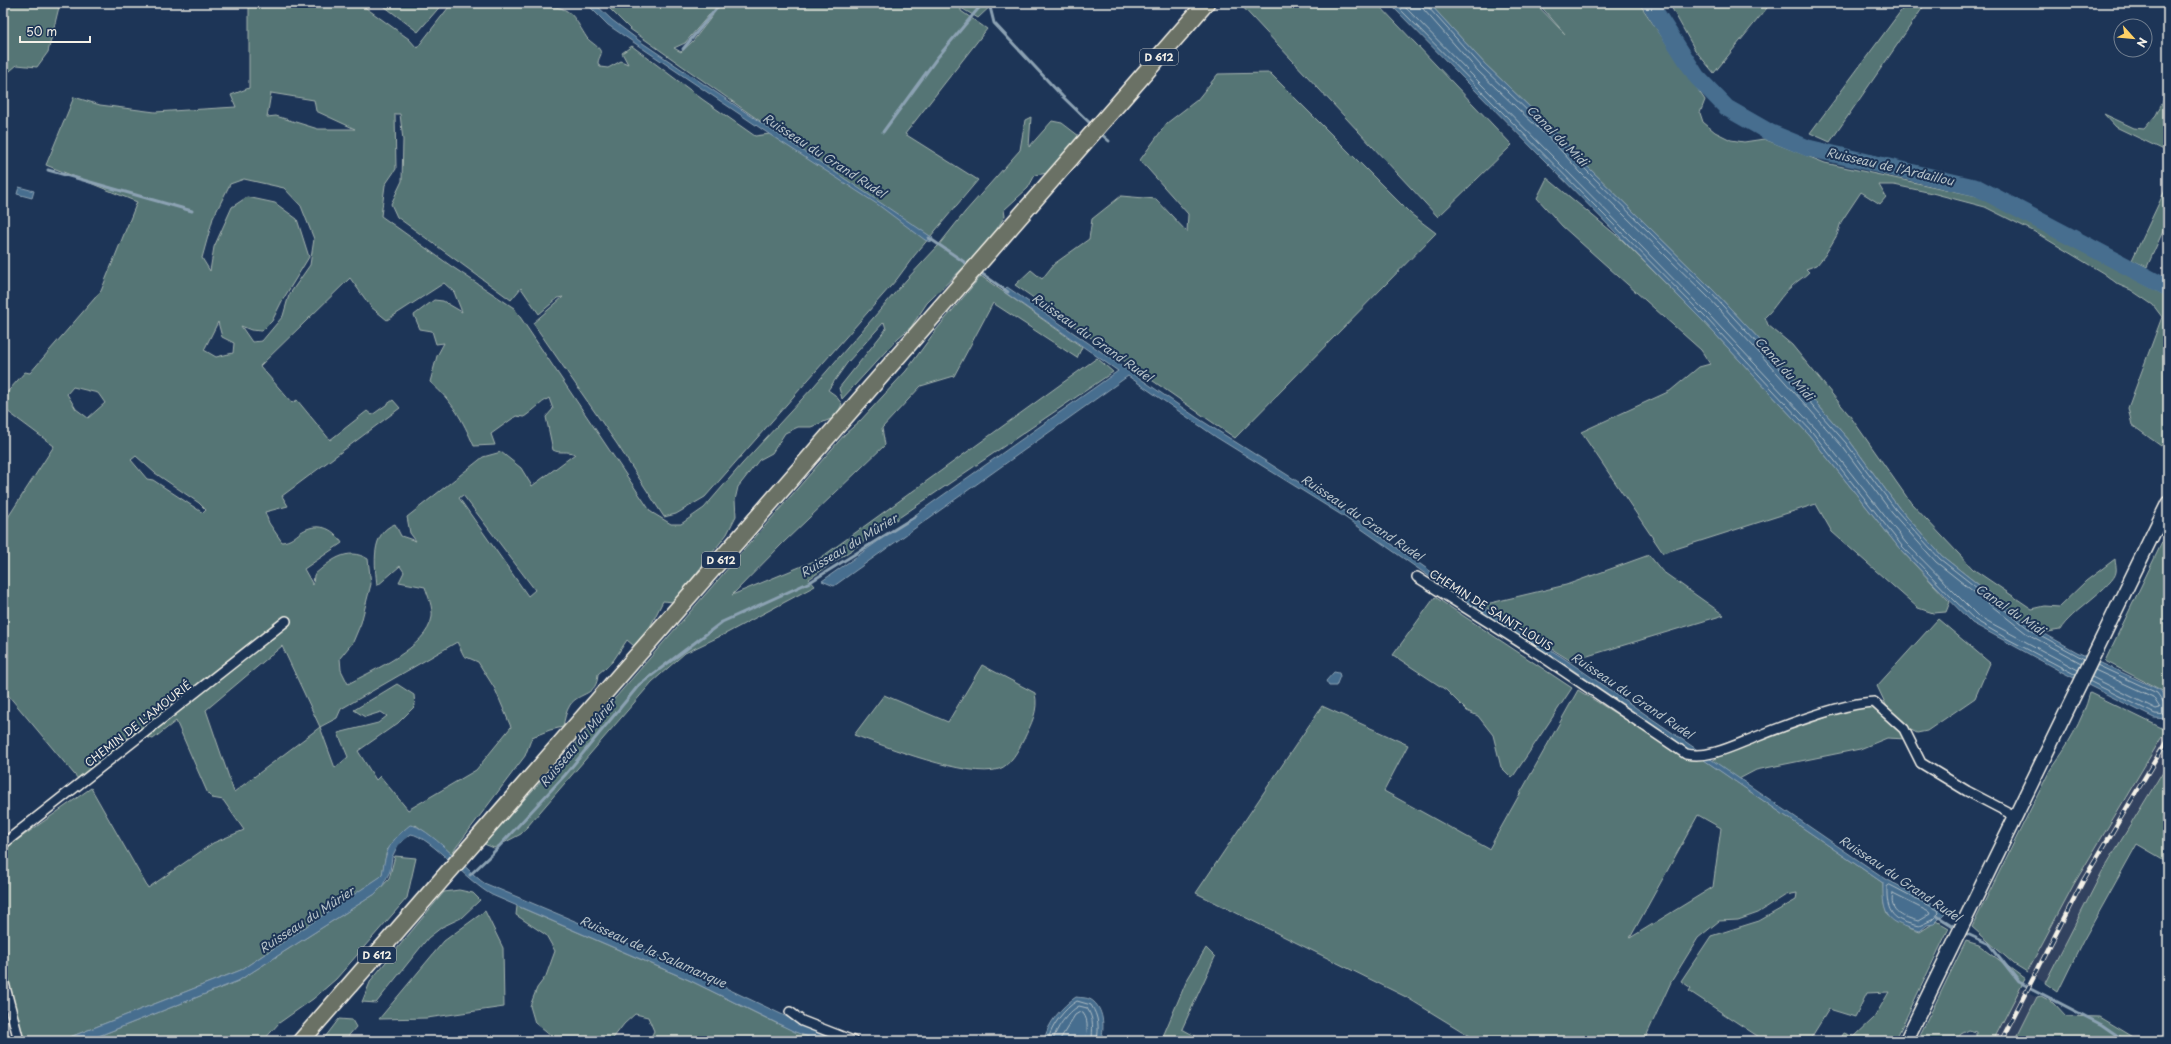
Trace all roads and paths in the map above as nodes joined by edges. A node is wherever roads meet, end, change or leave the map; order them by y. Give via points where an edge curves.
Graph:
1 (1206, 3) edge
2 (2168, 503) edge
3 (1417, 577) dead end
4 (286, 621) dead end
5 (2015, 816) junction
6 (3, 844) edge
7 (3, 979) edge
8 (790, 1012) dead end
9 (19, 1041) edge
10 (302, 1041) edge
11 (853, 1041) edge
12 (1906, 1041) edge

1 - 10 highway, D 612
2 - 5 main road
3 - 5 street, CHEMIN DE SAINT-LOUIS via 1540,655 1678,749 1692,755 1706,754 1842,708 1874,702 1904,729 1921,763
4 - 6 street, CHEMIN DE L'AMOURIÉ
5 - 12 main road
7 - 9 street
8 - 11 street via 802,1021

